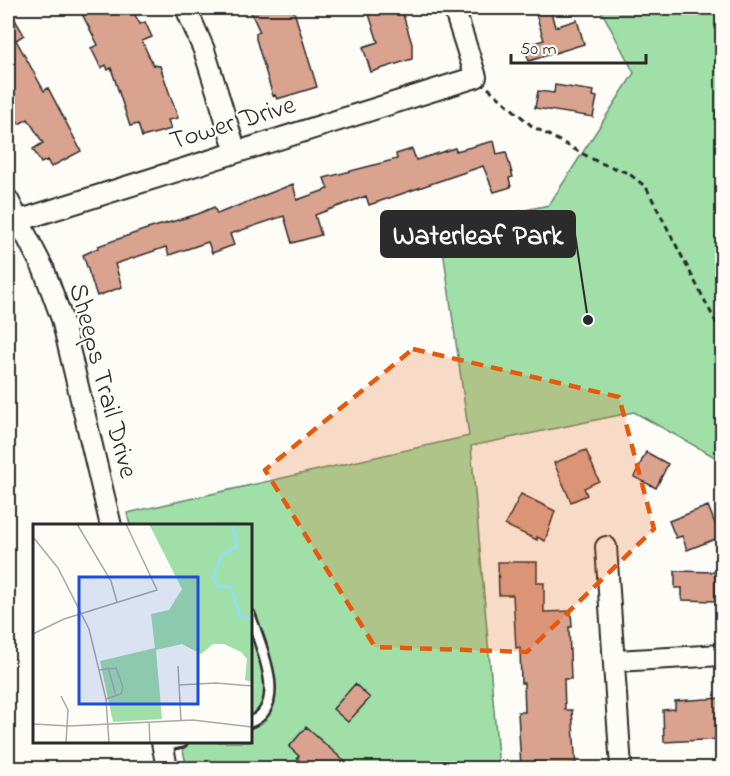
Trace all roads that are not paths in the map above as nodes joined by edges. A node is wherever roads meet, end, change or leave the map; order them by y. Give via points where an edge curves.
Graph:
1 (186, 8) edge
2 (454, 8) edge
3 (236, 152) junction
4 (8, 200) edge
5 (13, 222) edge
6 (111, 524) edge
7 (606, 547) dead end
8 (252, 621) edge
9 (723, 655) edge
10 (616, 661) junction
11 (252, 721) edge
12 (169, 743) edge
13 (167, 768) edge
14 (621, 768) edge

1 - 3 street via 204,50
2 - 3 street, Tower Drive via 476,77
3 - 5 street, Tower Drive
4 - 5 street, Sheeps Trail Drive
5 - 6 street, Sheeps Trail Drive via 44,270 62,319
7 - 10 street
8 - 11 lane via 270,675 270,702 259,719
9 - 10 street
10 - 14 street
12 - 13 street

